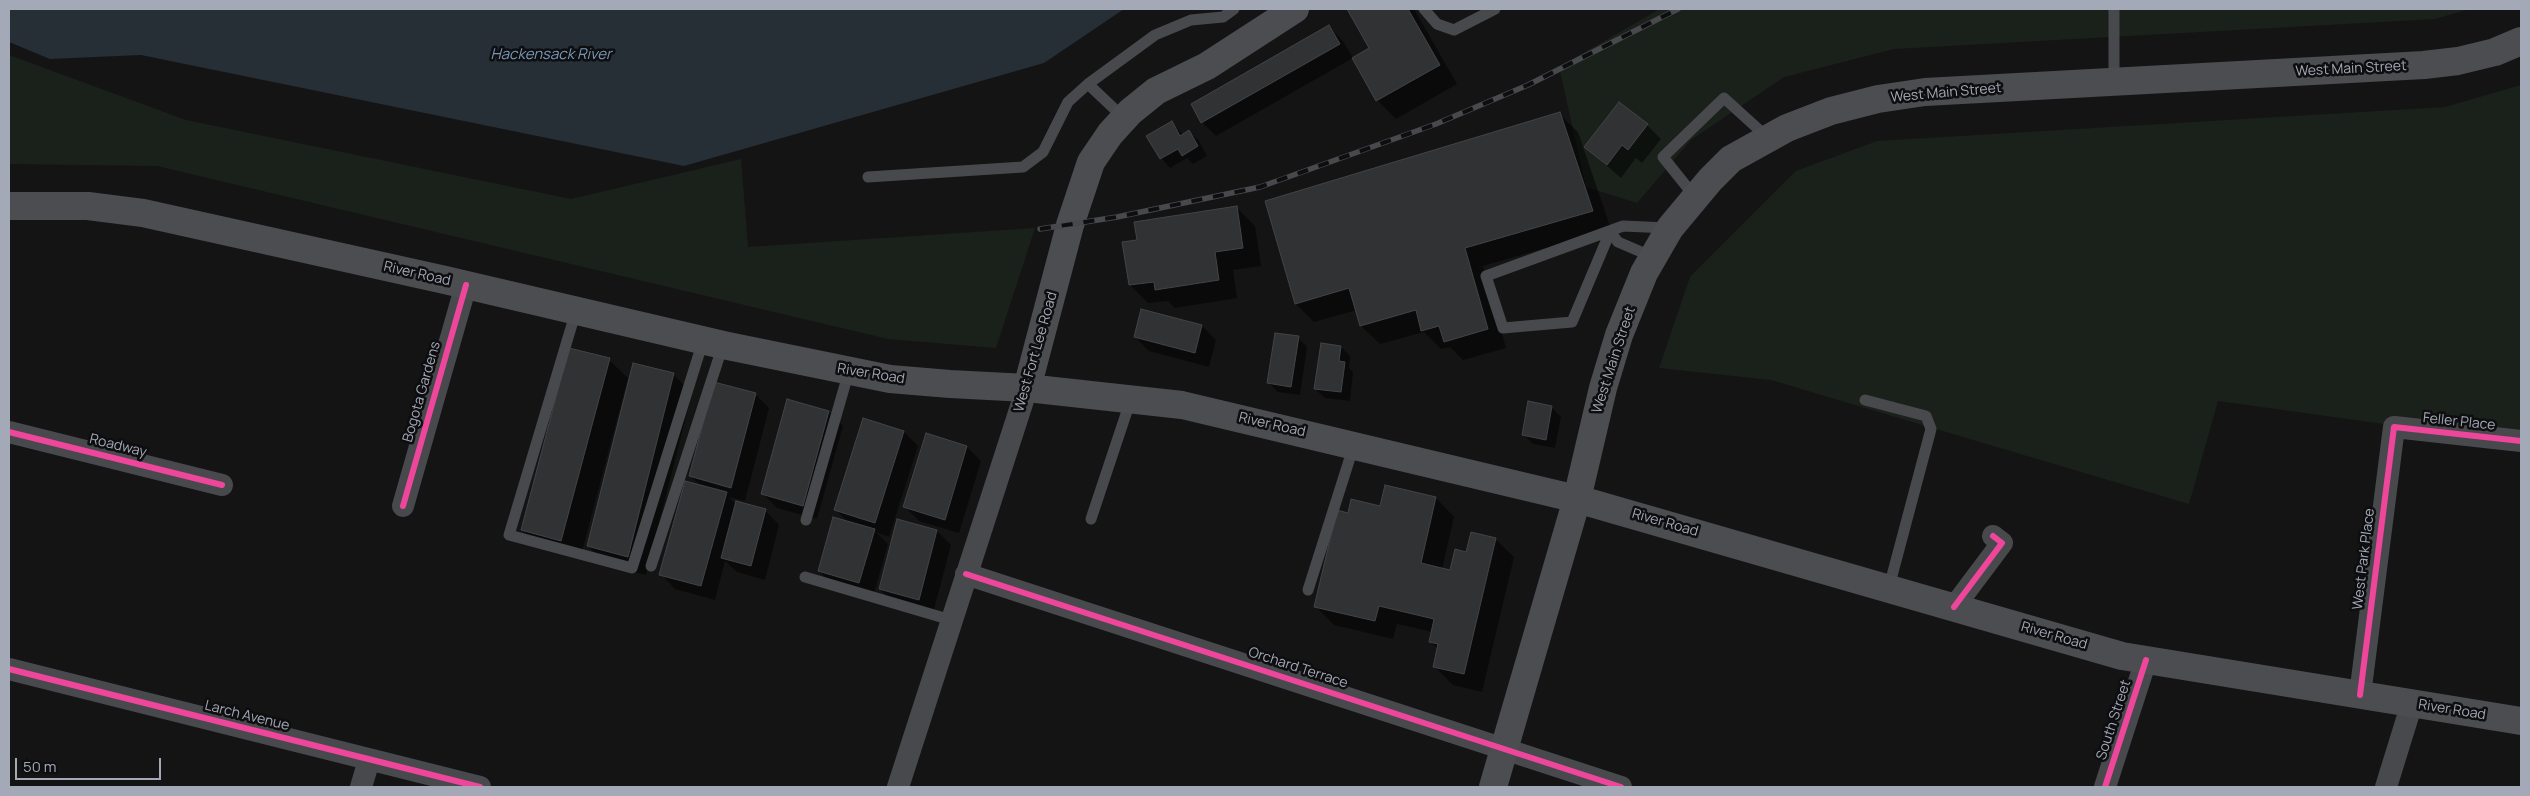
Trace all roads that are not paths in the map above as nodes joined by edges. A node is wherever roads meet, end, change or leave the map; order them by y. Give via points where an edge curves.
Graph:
1 (1234, 9) edge
2 (1295, 9) edge
3 (1424, 9) edge
4 (1495, 9) edge
5 (2114, 9) edge
6 (1475, 13) edge
7 (2521, 41) edge
8 (2114, 82) junction
9 (1088, 84) junction
10 (1125, 119) junction
11 (1767, 138) junction
12 (868, 178) dead end
13 (1696, 197) junction
14 (9, 206) edge
15 (1670, 228) junction
16 (1610, 232) junction
17 (1652, 257) junction
18 (466, 285) junction
19 (576, 311) junction
20 (713, 343) junction
21 (849, 372) junction
22 (1027, 388) junction
23 (1132, 399) junction
24 (1865, 400) dead end
25 (2394, 427) joint
26 (9, 432) edge
27 (2521, 442) edge
28 (1354, 445) junction
29 (222, 485) dead end
30 (1578, 499) junction
31 (403, 506) dead end
32 (1091, 519) dead end
33 (806, 520) dead end
34 (1993, 536) dead end
35 (651, 566) dead end
36 (966, 574) junction
37 (805, 577) dead end
38 (1890, 587) junction
39 (1308, 590) dead end
40 (1954, 606) junction
41 (951, 620) junction
42 (2146, 660) junction
43 (9, 669) edge
44 (2360, 695) junction
45 (2412, 703) junction
46 (2521, 721) edge
47 (1504, 748) junction
48 (369, 760) junction
49 (361, 787) edge
50 (480, 787) edge
51 (898, 787) edge
52 (1493, 787) edge
53 (1621, 787) edge
54 (2105, 787) edge
55 (2386, 787) edge

1 - 9 lane via 1223,17 1191,20 1155,34
2 - 10 main road, West Fort Lee Road via 1208,66 1156,91
3 - 6 lane via 1437,24 1454,30
4 - 6 lane
5 - 8 lane
7 - 8 main road, West Main Street via 2495,52 2424,65
8 - 11 main road, West Main Street via 1925,92 1878,99 1832,111
9 - 10 lane
9 - 12 lane via 1068,102 1043,152 1023,167
10 - 22 main road, West Fort Lee Road via 1091,162 1070,225
11 - 13 main road, West Main Street via 1731,159
11 - 13 lane via 1724,98 1663,157
13 - 15 main road, West Main Street
14 - 18 main road, River Road via 88,206 143,213
15 - 16 lane via 1623,226
15 - 17 main road, West Main Street
16 - 16 lane via 1486,276 1503,328 1572,322
16 - 17 lane via 1618,242
17 - 30 main road, West Main Street via 1619,335 1603,388
18 - 19 main road, River Road
18 - 31 street, Bogota Gardens
19 - 20 main road, River Road
19 - 20 lane via 510,535 632,568
20 - 21 main road, River Road
20 - 35 lane
21 - 22 main road, River Road via 890,379
21 - 33 lane
22 - 23 main road, River Road
22 - 36 street, West Fort Lee Road
23 - 28 main road, River Road via 1182,405
23 - 32 lane
24 - 38 lane via 1926,416 1931,429
25 - 27 street, Feller Place
25 - 44 street, West Park Place
26 - 29 street, Roadway
28 - 30 main road, River Road
28 - 39 lane
30 - 38 main road, River Road
30 - 47 main road, West Main Street
34 - 40 street via 2002,543
36 - 41 street, West Fort Lee Road
36 - 47 street, Orchard Terrace
37 - 41 lane
38 - 40 main road, River Road
40 - 42 main road, River Road via 2122,656
41 - 51 street, West Fort Lee Road
42 - 44 main road, River Road
42 - 54 street, South Street
43 - 48 street, Larch Avenue
44 - 45 main road, River Road
45 - 46 main road, River Road
45 - 55 street
47 - 52 main road, West Main Street
47 - 53 street, Orchard Terrace
48 - 49 street
48 - 50 street, Larch Avenue

